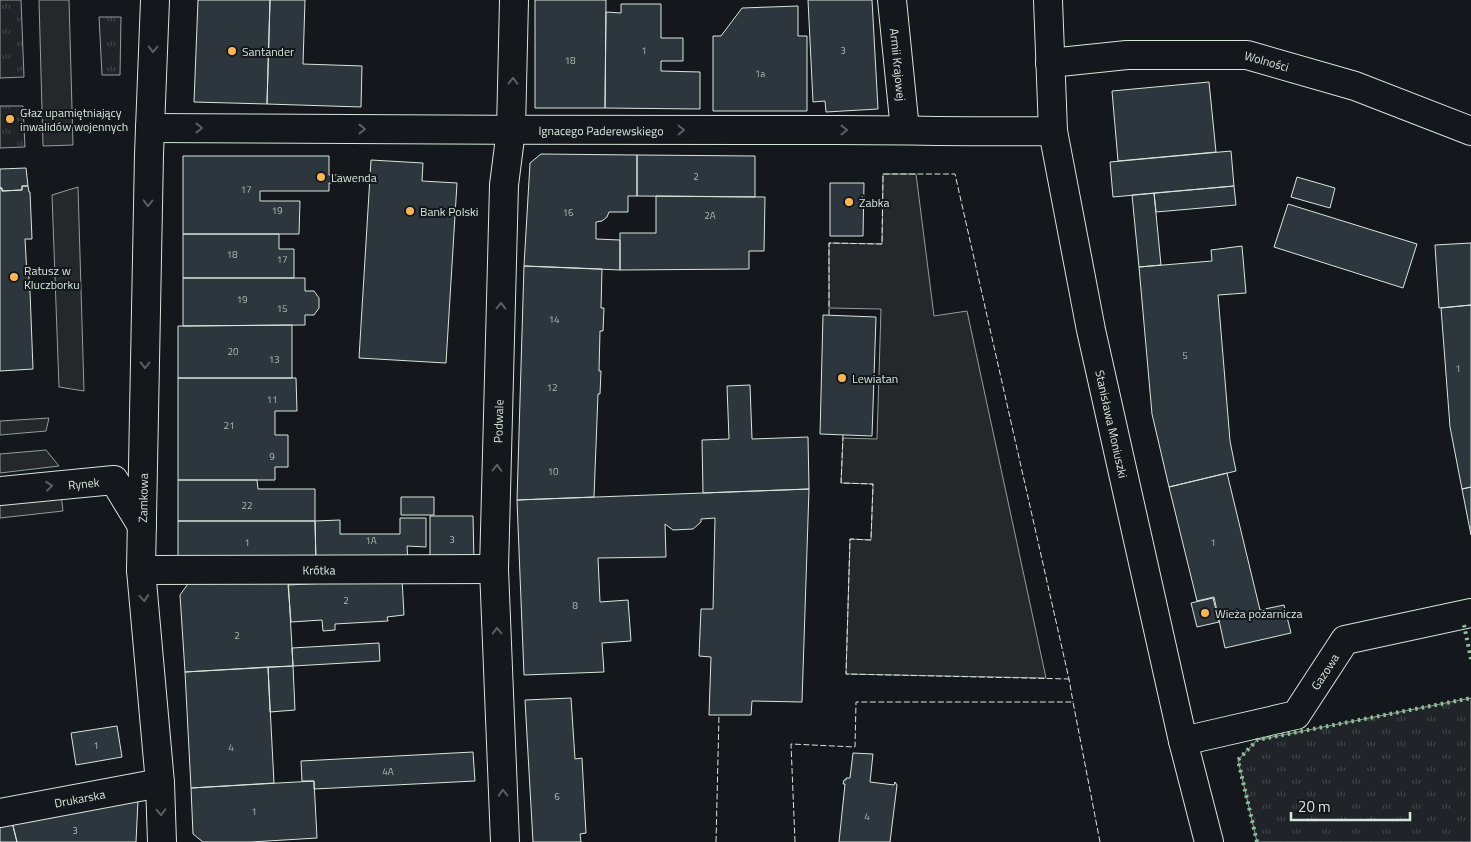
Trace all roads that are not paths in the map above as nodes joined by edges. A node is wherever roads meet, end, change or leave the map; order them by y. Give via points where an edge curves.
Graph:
1 (155, 0) edge
2 (514, 0) edge
3 (892, 0) edge
4 (1048, 0) edge
5 (1050, 63) junction
6 (512, 130) junction
7 (905, 130) junction
8 (1053, 131) junction
9 (1471, 131) edge
10 (149, 141) junction
11 (0, 491) edge
12 (142, 526) junction
13 (494, 569) junction
14 (141, 570) junction
15 (1471, 613) edge
16 (1184, 741) junction
17 (160, 783) junction
18 (0, 813) edge
19 (162, 842) edge
20 (505, 842) edge
21 (1209, 842) edge

1 -> 10 street, Zamkowa
6 -> 2 street, Podwale
3 - 7 street, Armii Krajowej
4 - 5 street, Stanisława Moniuszki
5 - 8 street, Stanisława Moniuszki
5 - 9 street, Wolności via 1128,55 1247,55 1355,86
6 -> 7 street, Ignacego Paderewskiego
10 -> 6 street, Ignacego Paderewskiego
13 -> 6 street, Podwale via 504,185
7 - 8 street, Ignacego Paderewskiego
8 - 16 street, Stanisława Moniuszki via 1091,330
10 -> 12 street, Zamkowa
11 -> 12 street, Rynek via 114,480
12 - 14 street, Zamkowa
13 - 14 street, Krótka
20 -> 13 street, Podwale
14 -> 17 street, Zamkowa
15 - 16 street, Gazowa via 1345,640 1296,715
16 - 21 street, Stanisława Moniuszki
17 - 18 street, Drukarska
17 -> 19 street, Zamkowa

